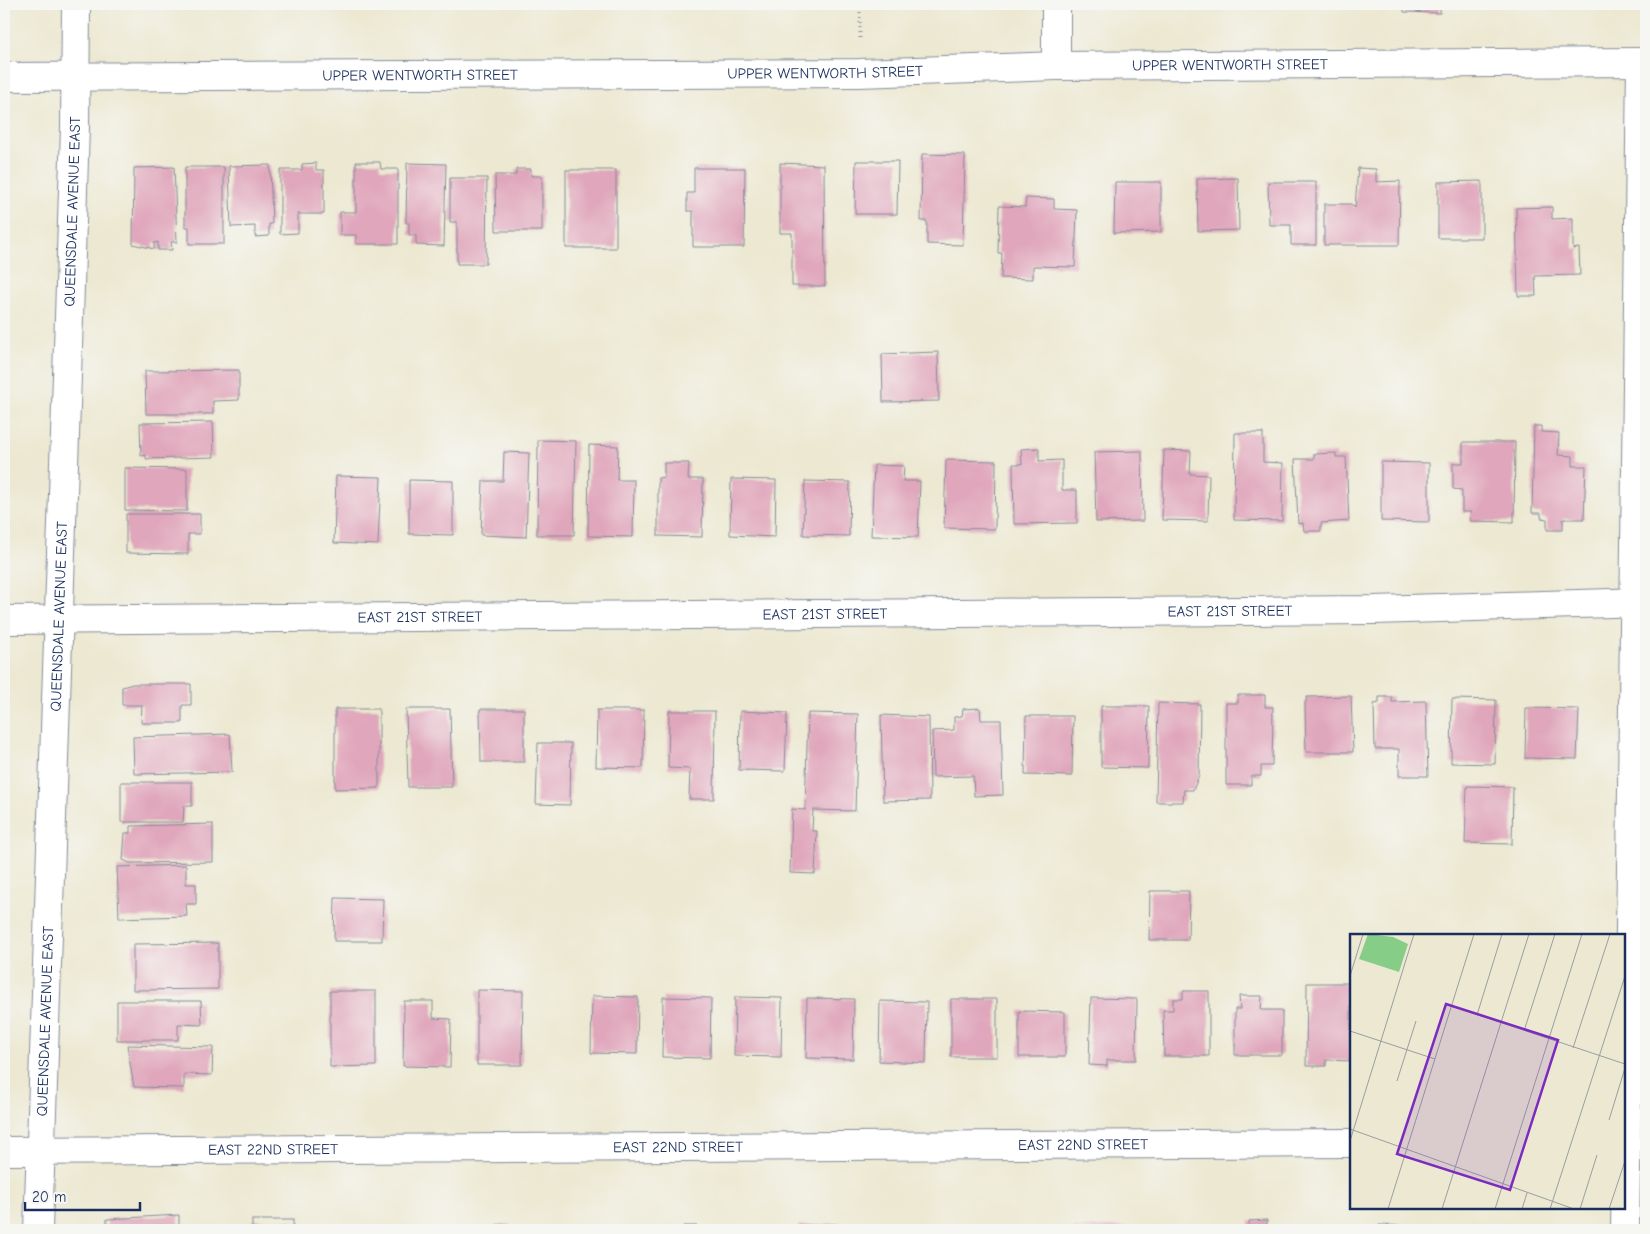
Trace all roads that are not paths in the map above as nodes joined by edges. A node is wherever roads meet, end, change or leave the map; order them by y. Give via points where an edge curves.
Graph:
1 (76, 4) edge
2 (1056, 4) edge
3 (1644, 62) edge
4 (1056, 66) junction
5 (75, 76) junction
6 (4, 77) edge
7 (1642, 343) edge
8 (1641, 602) edge
9 (4, 620) edge
10 (59, 620) junction
11 (1639, 868) edge
12 (1632, 1133) edge
13 (1350, 1143) edge
14 (42, 1150) junction
15 (4, 1151) edge
16 (38, 1230) edge
17 (1625, 1230) edge

1 - 5 street, QUEENSDALE AVENUE EAST
2 - 4 street
3 - 4 street, UPPER WENTWORTH STREET
3 - 7 street
4 - 5 street, UPPER WENTWORTH STREET via 849,73
5 - 6 street, UPPER WENTWORTH STREET
5 - 10 street, QUEENSDALE AVENUE EAST
7 - 8 street
8 - 10 street, EAST 21ST STREET via 1374,610
8 - 11 street
9 - 10 street, EAST 21ST STREET
10 - 14 street, QUEENSDALE AVENUE EAST
11 - 12 street
12 - 17 street
13 - 14 street, EAST 22ND STREET
14 - 15 street, EAST 22ND STREET
14 - 16 street, QUEENSDALE AVENUE EAST

